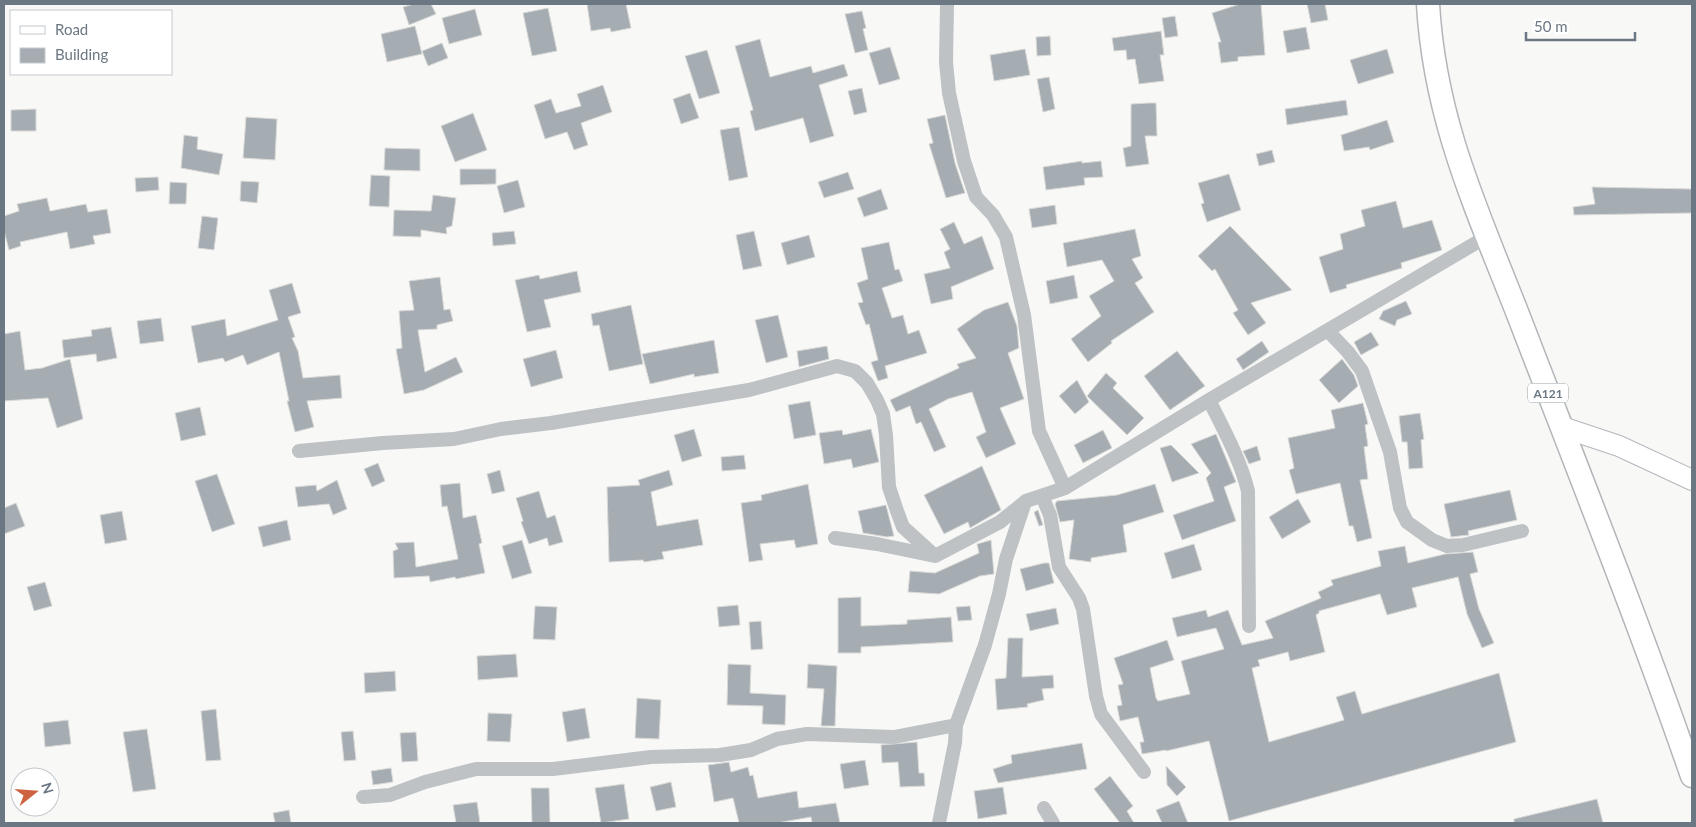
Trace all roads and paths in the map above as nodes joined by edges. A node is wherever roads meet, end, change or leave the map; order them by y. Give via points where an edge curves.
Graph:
1 (947, 4) edge
2 (1428, 4) edge
3 (1486, 236) junction
4 (1328, 331) junction
5 (1209, 400) junction
6 (1562, 427) junction
7 (298, 451) dead end
8 (1691, 478) edge
9 (1065, 488) junction
10 (1042, 496) junction
11 (1026, 501) junction
12 (1522, 531) dead end
13 (835, 538) dead end
14 (935, 556) junction
15 (1249, 626) dead end
16 (956, 725) junction
17 (1144, 772) dead end
18 (1692, 776) edge
19 (363, 798) dead end
20 (1044, 808) dead end
21 (939, 823) edge
22 (1053, 823) edge

1 - 9 street via 949,93 964,161 976,197 993,215 1006,237 1024,315 1039,431
2 - 3 main road, A121 via 1430,39 1445,118 1464,181
3 - 4 street
3 - 6 main road, A121
4 - 5 street
4 - 12 street via 1362,371 1390,452 1400,508 1407,522 1432,540 1447,546
5 - 9 street
5 - 15 street via 1233,448 1248,491
6 - 8 main road via 1619,446
6 - 18 main road, A121
7 - 14 street via 454,439 750,390 838,366 855,371 877,400 886,435 889,487 897,512 903,527
9 - 10 street
10 - 11 street
10 - 17 street via 1050,515 1059,567 1083,609 1101,714
11 - 14 street via 1000,522
11 - 16 street via 1006,559 985,645
13 - 14 street
16 - 19 street via 894,737 807,734 720,755 651,757 553,769 476,769 390,795
16 - 21 street
20 - 22 street

